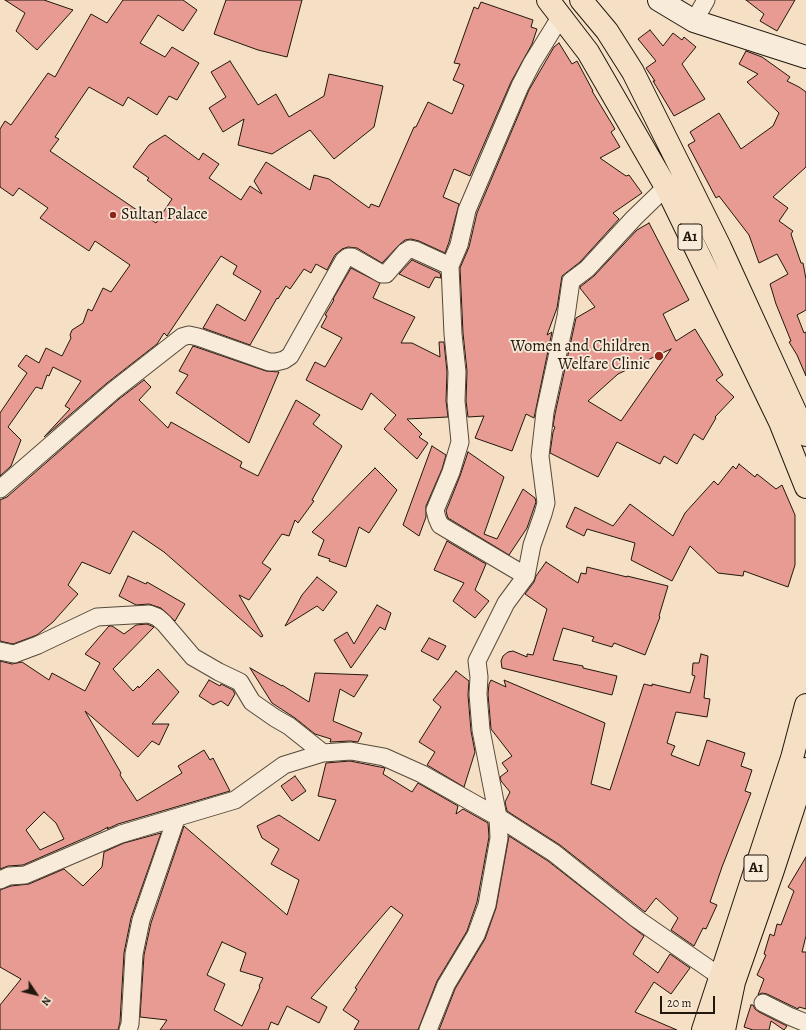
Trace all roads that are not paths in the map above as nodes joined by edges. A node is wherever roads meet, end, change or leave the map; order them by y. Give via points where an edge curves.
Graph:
1 (581, 0) edge
2 (659, 0) edge
3 (706, 0) edge
4 (554, 8) edge
5 (694, 21) junction
6 (806, 57) edge
7 (666, 187) junction
8 (450, 266) junction
9 (806, 435) edge
10 (806, 488) edge
11 (0, 489) edge
12 (526, 576) junction
13 (0, 651) edge
14 (806, 705) edge
15 (323, 753) junction
16 (806, 769) edge
17 (498, 817) junction
18 (176, 819) junction
19 (0, 880) edge
20 (721, 977) junction
21 (763, 1003) dead end
22 (806, 1023) edge
23 (128, 1030) edge
24 (428, 1030) edge
25 (703, 1030) edge
26 (724, 1030) edge

1 - 9 highway, A1 via 607,31 633,72 720,247
2 - 5 street
3 - 5 street
4 - 7 highway, A1 via 588,52
4 - 8 street via 467,210 459,245
5 - 6 street
7 - 10 highway, A1 via 780,422
7 - 12 street via 587,268 571,281 545,412 540,456 546,503 532,545
8 - 11 street via 410,249 386,274 382,274 348,257 290,356 284,360 269,362 198,337 182,337 112,391
8 - 12 street via 460,442 435,510 440,525
12 - 17 street via 506,603 477,661 481,730
13 - 15 street via 14,654 97,617 149,614 164,623 193,657 240,682 252,702 289,726
14 - 20 highway, A1 via 792,758
15 - 17 street via 351,751 384,757 422,774
15 - 18 street via 284,765 235,800
16 - 26 highway, A1 via 734,982
17 - 20 street via 554,853 637,919
17 - 24 street via 499,838 487,905 476,935 446,985
18 - 19 street via 121,834 25,875 9,876
18 - 23 street via 141,920 134,954
20 - 25 highway, A1
21 - 22 street

